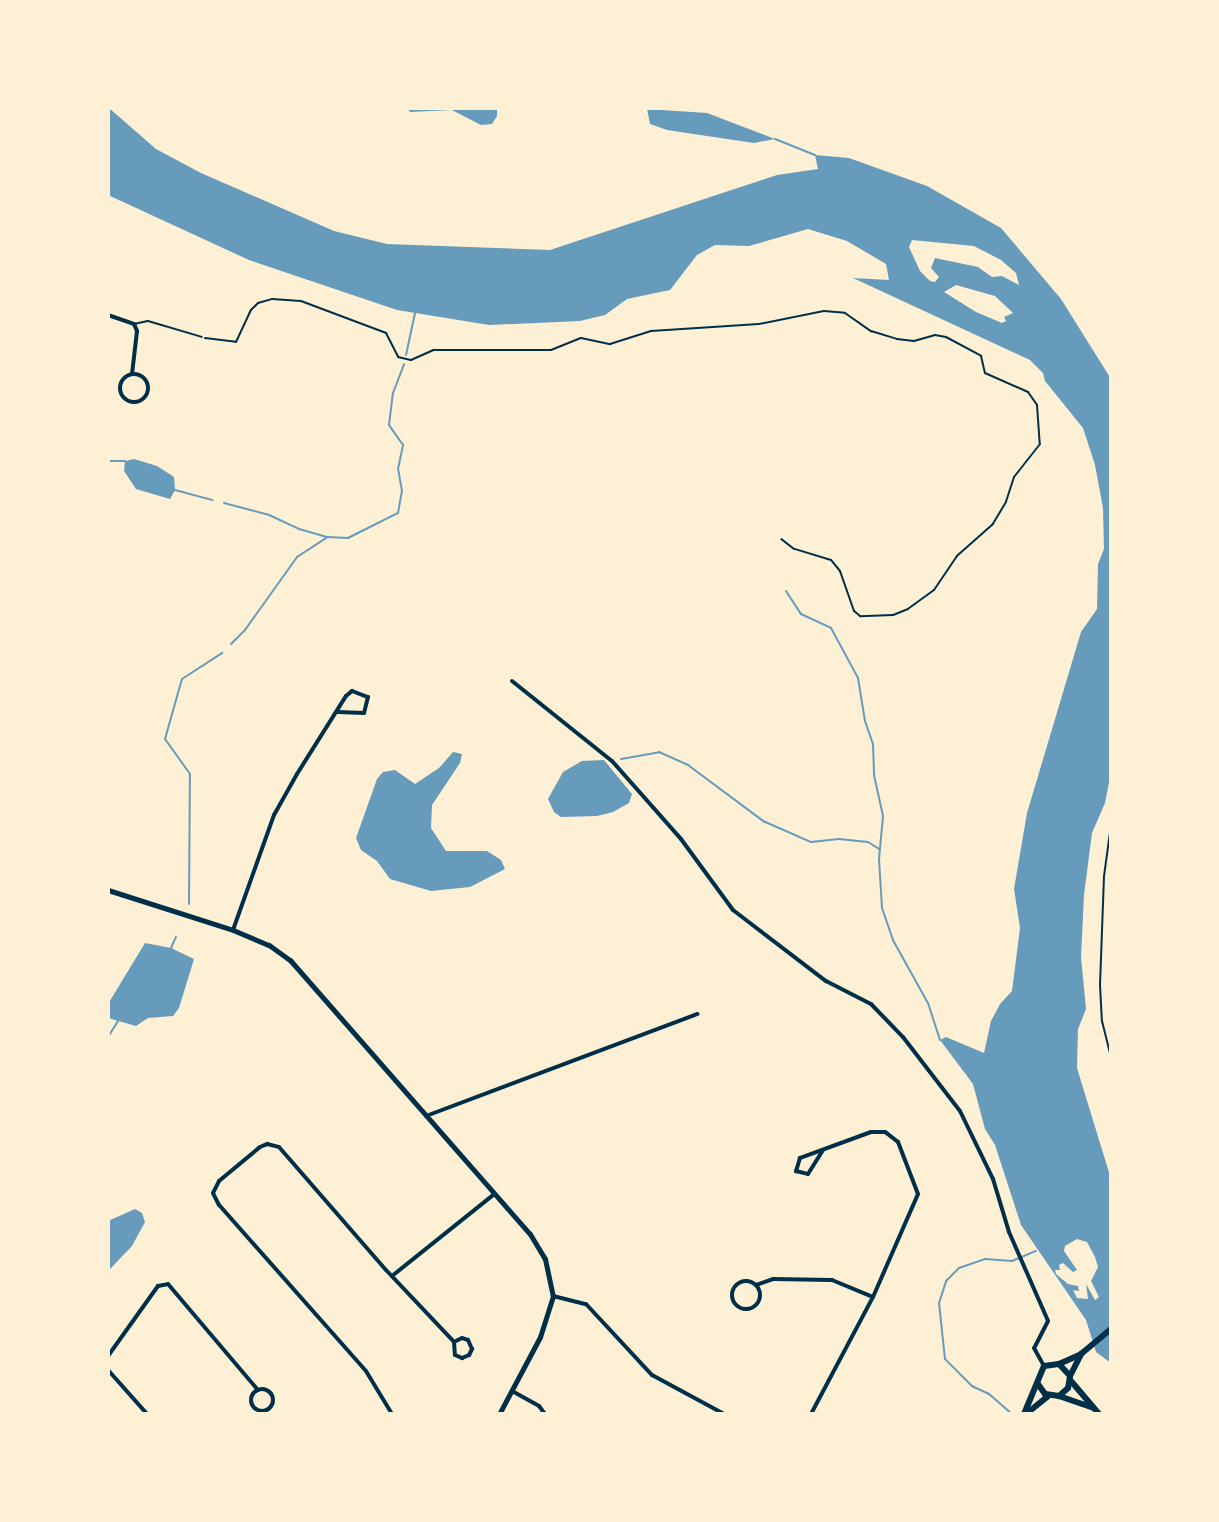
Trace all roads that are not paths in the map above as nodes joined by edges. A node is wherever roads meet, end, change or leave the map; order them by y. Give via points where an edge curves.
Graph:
1 (108, 315) edge
2 (134, 324) junction
3 (202, 337) road end
4 (132, 374) junction
5 (512, 681) dead end
6 (338, 712) junction
7 (108, 890) edge
8 (233, 930) junction
9 (697, 1014) dead end
10 (426, 1116) junction
11 (823, 1150) junction
12 (493, 1195) junction
13 (392, 1276) junction
14 (756, 1285) junction
15 (553, 1296) junction
16 (873, 1297) junction
17 (1111, 1329) edge
18 (454, 1342) junction
19 (1081, 1354) junction
20 (108, 1356) edge
21 (1059, 1364) junction
22 (1044, 1366) junction
23 (108, 1370) edge
24 (1070, 1378) junction
25 (1038, 1384) junction
26 (258, 1390) junction
27 (512, 1391) junction
28 (1048, 1396) junction
29 (1059, 1396) junction
30 (1093, 1408) junction
31 (147, 1414) edge
32 (392, 1414) edge
33 (499, 1414) edge
34 (545, 1414) edge
35 (724, 1414) edge
36 (811, 1414) edge
37 (1025, 1414) edge
38 (1099, 1414) edge

1 - 2 street
2 - 3 lane via 148,321
2 - 4 street
4 - 4 street via 120,390 124,398 137,401 147,392 146,383
5 - 22 street via 612,761 681,839 733,910 826,981 871,1004 903,1037 960,1111 993,1179 1021,1263 1048,1321 1034,1348
6 - 6 street via 364,713 368,697 352,691
6 - 8 street via 274,815
7 - 8 street
8 - 10 street via 290,960
9 - 10 street
10 - 12 street
11 - 11 street via 800,1158 796,1171 808,1174
11 - 16 street via 885,1132 898,1142 917,1186 916,1200
12 - 13 street
12 - 15 street via 539,1247
13 - 18 street
13 - 32 street via 274,1144 260,1147 214,1187 219,1205 366,1371
14 - 14 street via 736,1285 732,1293 737,1305 746,1309 758,1302
14 - 16 street via 773,1279 832,1280
15 - 27 street via 540,1337
15 - 35 street via 586,1304 652,1375
16 - 36 street
17 - 19 main road
18 - 18 street via 455,1355 469,1355 468,1340
19 - 21 main road
19 - 24 main road
20 - 26 street via 158,1286 168,1284
21 - 22 main road
21 - 24 main road
22 - 25 main road
23 - 31 street
24 - 29 main road
24 - 30 main road
25 - 28 main road
25 - 37 main road
26 - 26 street via 252,1405 265,1412 273,1397
27 - 33 street
27 - 34 street
28 - 29 main road
28 - 37 main road
29 - 30 main road
30 - 38 main road

